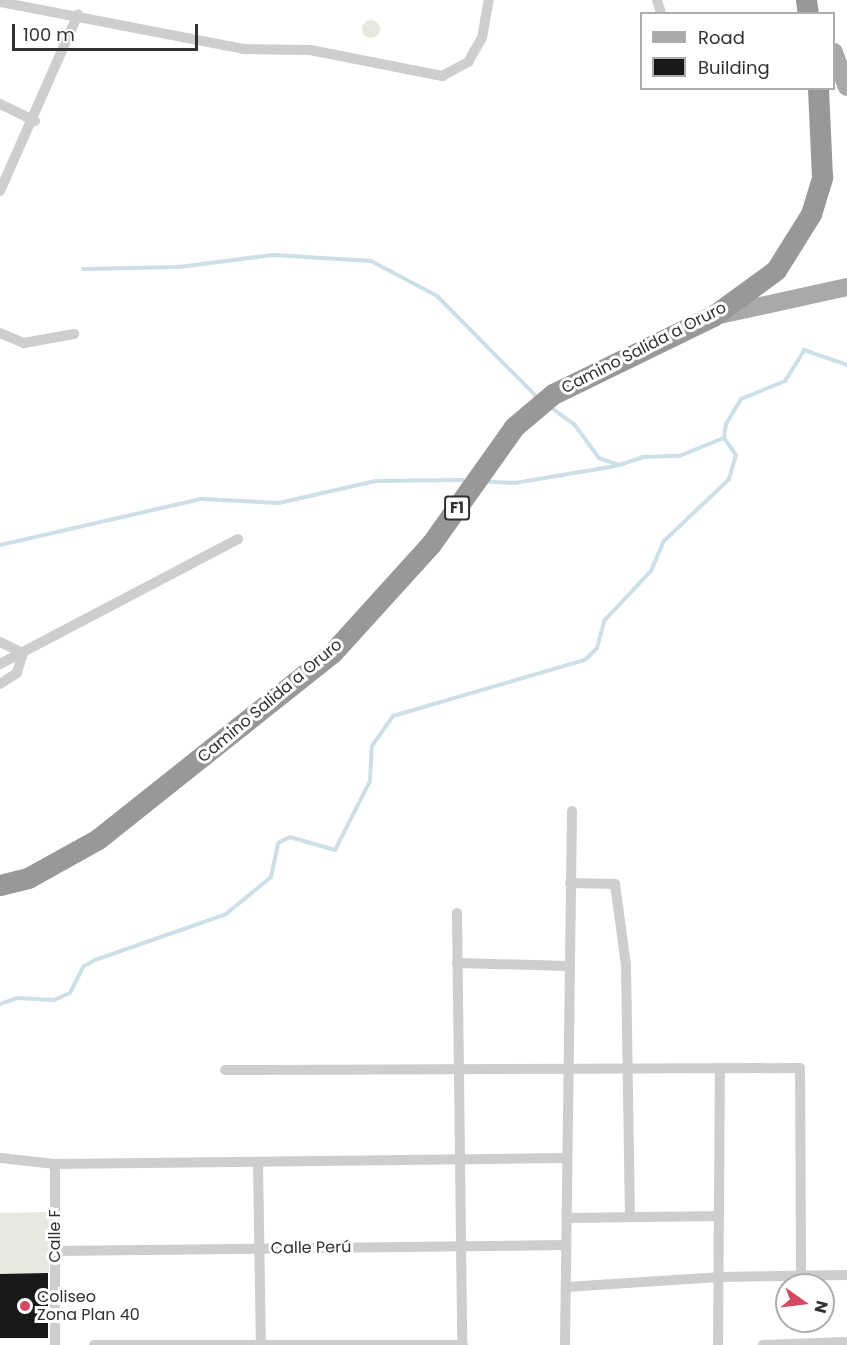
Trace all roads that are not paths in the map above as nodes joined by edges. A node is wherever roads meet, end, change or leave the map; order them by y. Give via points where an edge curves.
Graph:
1 (489, 0) edge
2 (0, 2) edge
3 (78, 14) junction
4 (835, 54) edge
5 (847, 87) edge
6 (818, 90) edge
7 (0, 104) edge
8 (35, 121) junction
9 (0, 191) edge
10 (847, 287) edge
11 (713, 316) junction
12 (0, 333) edge
13 (74, 334) dead end
14 (238, 539) dead end
15 (0, 642) edge
16 (23, 653) junction
17 (0, 664) edge
18 (0, 684) edge
19 (572, 811) dead end
20 (570, 883) junction
21 (0, 885) edge
22 (457, 913) dead end
23 (457, 963) junction
24 (569, 966) junction
25 (457, 1068) junction
26 (568, 1068) junction
27 (627, 1068) junction
28 (720, 1068) junction
29 (225, 1070) dead end
30 (0, 1158) edge
31 (567, 1158) junction
32 (459, 1159) junction
33 (258, 1162) junction
34 (55, 1164) junction
35 (719, 1216) junction
36 (630, 1217) junction
37 (567, 1218) junction
38 (566, 1245) junction
39 (460, 1247) junction
40 (259, 1249) junction
41 (55, 1251) junction
42 (801, 1273) edge
43 (719, 1277) junction
44 (775, 1277) edge
45 (566, 1287) junction
46 (847, 1342) edge
47 (261, 1344) edge
48 (55, 1345) edge
49 (94, 1345) edge
50 (463, 1345) edge
51 (565, 1345) edge
52 (718, 1345) edge
53 (763, 1345) edge

1 - 3 street via 482,38 468,62 442,75 310,50 243,49
2 - 3 street
3 - 8 street
4 - 5 main road
6 - 11 highway, Camino Salida a Oruro / F1 via 822,177 811,214 776,270
7 - 8 street
8 - 9 street
10 - 11 main road
11 - 21 highway, Camino Salida a Oruro / F1 via 553,394 514,427 431,544 333,652 98,839 27,878
12 - 13 street via 24,343
14 - 16 street
15 - 16 street
16 - 17 street
16 - 18 street via 17,674
19 - 20 street
20 - 24 street
20 - 27 street via 615,884 626,965
22 - 23 street
23 - 24 street
23 - 25 street
24 - 26 street
25 - 26 street
25 - 29 street
25 - 32 street
26 - 27 street
26 - 31 street
27 - 28 street
27 - 36 street
28 - 35 street
28 - 42 street via 800,1068
30 - 34 street
31 - 32 street
31 - 37 street
32 - 33 street
32 - 39 street
33 - 34 street
33 - 40 street
34 - 41 street, Calle F
35 - 36 street
35 - 43 street
36 - 37 street
37 - 38 street
38 - 39 street, Calle Perú
38 - 45 street
39 - 40 street, Calle Perú
39 - 50 street
40 - 41 street, Calle Perú
40 - 47 street
41 - 48 street, Calle F
43 - 44 street
43 - 45 street
43 - 52 street
45 - 51 street
46 - 53 street
47 - 49 street
47 - 50 street

